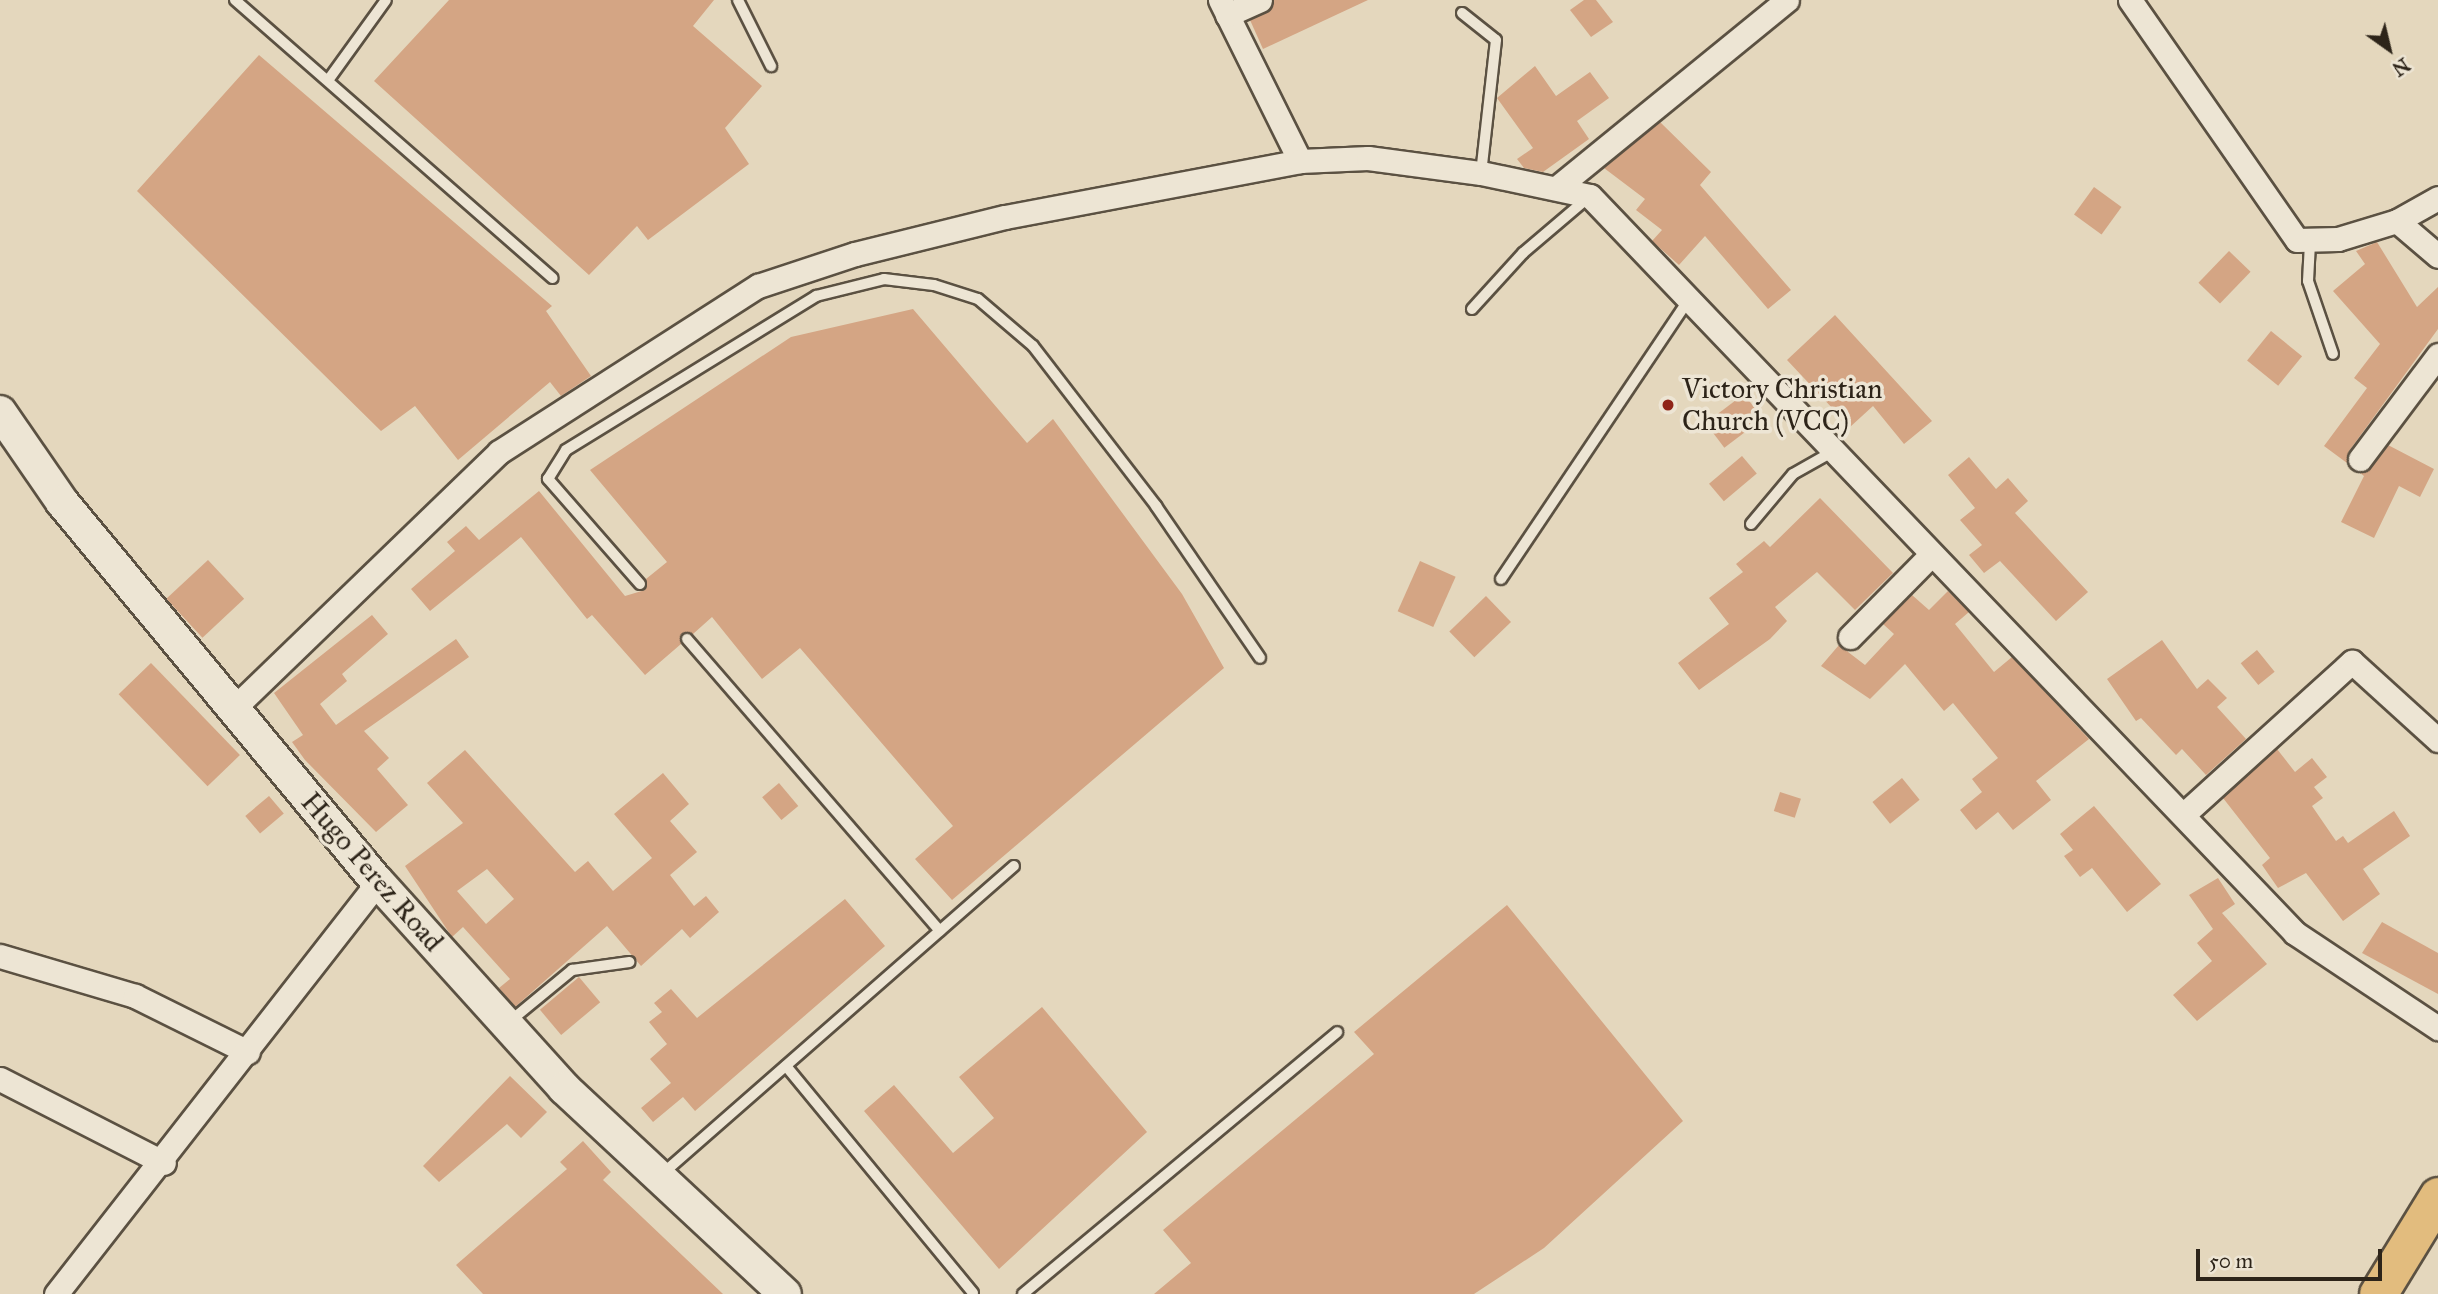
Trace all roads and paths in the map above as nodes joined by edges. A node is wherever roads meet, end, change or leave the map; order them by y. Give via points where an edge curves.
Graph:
1 (235, 0) edge
2 (386, 0) edge
3 (738, 0) edge
4 (1260, 0) edge
5 (1787, 0) edge
6 (2130, 0) edge
7 (1224, 7) edge
8 (1462, 13) dead end
9 (771, 66) dead end
10 (329, 79) junction
11 (1300, 161) junction
12 (1481, 173) junction
13 (1559, 186) junction
14 (1590, 196) junction
15 (2438, 198) edge
16 (2397, 221) junction
17 (2310, 243) junction
18 (2438, 256) edge
19 (552, 278) dead end
20 (1688, 301) junction
21 (1472, 309) dead end
22 (2333, 354) dead end
23 (2438, 355) edge
24 (0, 412) edge
25 (1832, 452) junction
26 (2360, 459) dead end
27 (1751, 524) dead end
28 (1930, 556) junction
29 (1501, 579) dead end
30 (640, 584) dead end
31 (1850, 637) dead end
32 (687, 639) dead end
33 (1260, 658) dead end
34 (232, 710) junction
35 (2438, 740) edge
36 (2183, 815) junction
37 (1014, 866) dead end
38 (379, 882) junction
39 (940, 931) junction
40 (0, 956) edge
41 (629, 961) dead end
42 (507, 1024) junction
43 (2438, 1028) edge
44 (1337, 1032) dead end
45 (248, 1052) junction
46 (786, 1066) junction
47 (0, 1079) edge
48 (164, 1163) junction
49 (659, 1177) junction
50 (2438, 1196) edge
51 (2384, 1284) edge
52 (973, 1293) edge
53 (56, 1294) edge
54 (785, 1294) edge
55 (1023, 1294) edge

1 - 10 lane
2 - 10 lane
3 - 9 lane
4 - 7 street
5 - 13 street
6 - 17 street via 2287,231
7 - 11 street
8 - 12 lane via 1496,40
10 - 19 lane
11 - 12 street via 1368,159
11 - 34 street via 1005,217 855,254 758,286 499,452
12 - 13 street
13 - 14 street
14 - 20 street
14 - 21 lane via 1523,253
15 - 16 street
16 - 17 street
16 - 18 street
17 - 22 lane via 2308,281
20 - 25 street
20 - 29 lane
23 - 26 street
24 - 34 street, Hugo Perez Road via 62,502
25 - 27 lane via 1793,474
25 - 28 street
28 - 31 street
28 - 36 street
30 - 33 lane via 548,479 566,450 816,296 884,279 934,285 978,299 1033,345 1156,506
32 - 39 lane
34 - 38 street, Hugo Perez Road
35 - 36 street via 2352,662
36 - 43 street via 2295,933
37 - 39 lane
38 - 42 street, Hugo Perez Road
38 - 45 street
39 - 46 lane
40 - 45 street via 135,996
41 - 42 lane via 572,970
42 - 49 street, Hugo Perez Road
44 - 55 lane
45 - 48 street
46 - 49 lane
46 - 52 lane
47 - 48 street
48 - 53 street
49 - 54 street, Hugo Perez Road
50 - 51 main road

